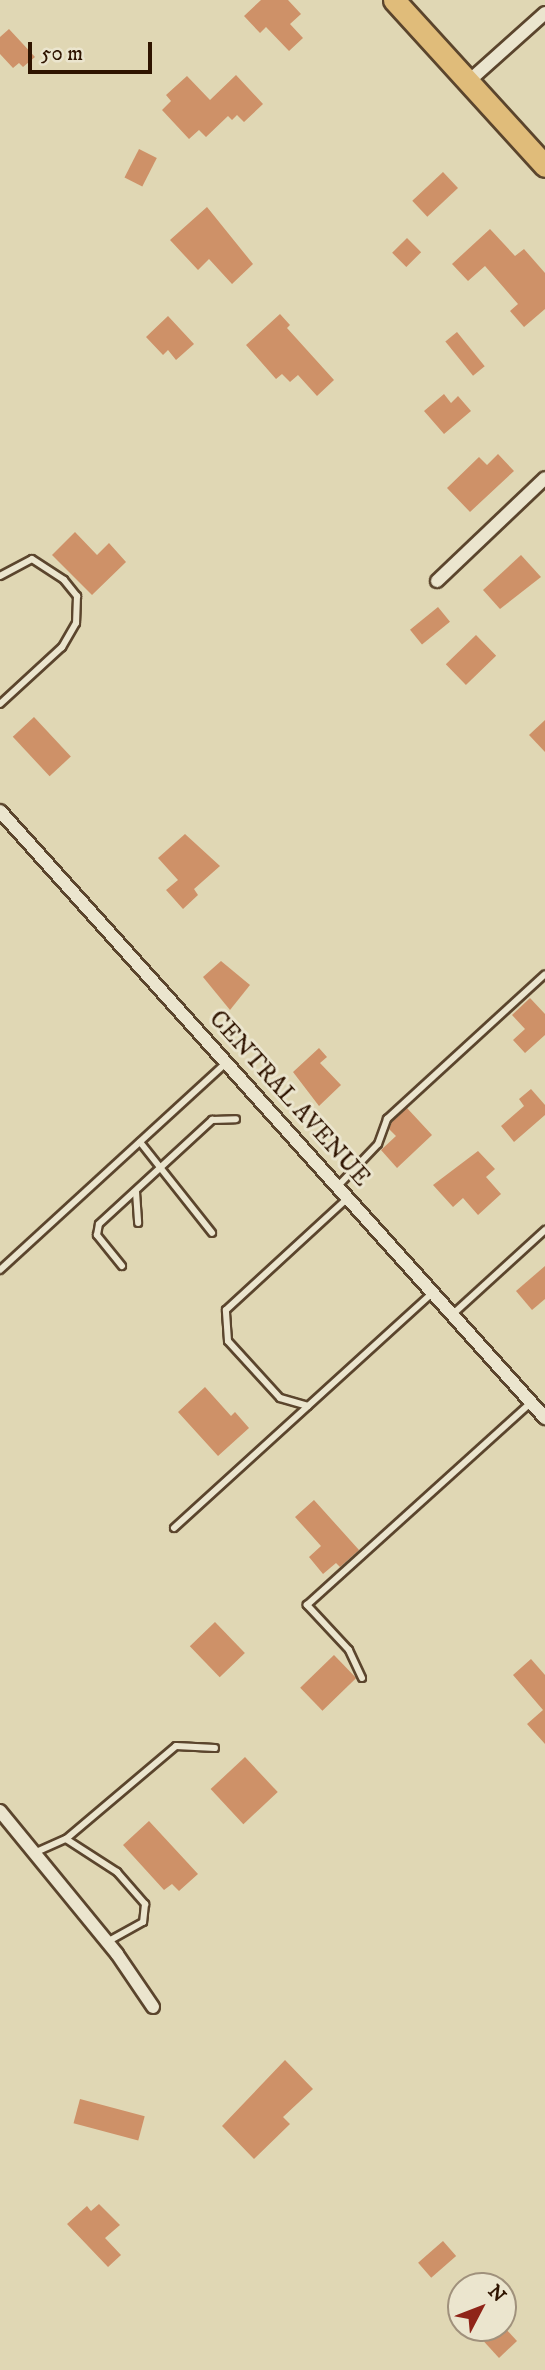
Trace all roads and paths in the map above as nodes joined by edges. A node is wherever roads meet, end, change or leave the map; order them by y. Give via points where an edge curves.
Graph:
1 (394, 0) edge
2 (545, 13) edge
3 (469, 81) junction
4 (545, 166) edge
5 (545, 478) edge
6 (0, 576) edge
7 (437, 581) dead end
8 (0, 704) edge
9 (0, 811) edge
10 (545, 974) edge
11 (227, 1062) junction
12 (236, 1119) dead end
13 (140, 1142) junction
14 (162, 1170) junction
15 (338, 1186) junction
16 (136, 1192) junction
17 (349, 1197) junction
18 (138, 1223) dead end
19 (545, 1230) edge
20 (212, 1233) dead end
21 (122, 1266) dead end
22 (0, 1270) edge
23 (433, 1292) junction
24 (453, 1314) junction
25 (531, 1402) junction
26 (308, 1406) junction
27 (545, 1418) edge
28 (174, 1528) dead end
29 (362, 1678) dead end
30 (215, 1748) dead end
31 (0, 1811) edge
32 (66, 1839) junction
33 (34, 1853) junction
34 (107, 1942) junction
35 (153, 2007) dead end

1 - 3 main road
2 - 3 street
3 - 4 main road
5 - 7 street
6 - 8 lane via 32,559 64,580 77,596 76,624 62,647
9 - 11 street, CENTRAL AVENUE
10 - 15 lane via 387,1119 378,1144
11 - 13 lane
11 - 15 street, CENTRAL AVENUE
12 - 14 lane via 212,1120
13 - 14 lane
13 - 22 lane
14 - 16 lane
14 - 20 lane
15 - 17 street, CENTRAL AVENUE
16 - 18 lane
16 - 21 lane via 99,1224 97,1235
17 - 23 street, CENTRAL AVENUE
17 - 26 lane via 226,1310 228,1342 280,1398
19 - 24 lane
23 - 24 street, CENTRAL AVENUE
23 - 26 lane
24 - 25 street, CENTRAL AVENUE
25 - 27 street, CENTRAL AVENUE
25 - 29 lane via 307,1605 349,1650
26 - 28 lane
30 - 32 lane via 176,1746
31 - 33 street
32 - 33 lane
32 - 34 lane via 117,1872 145,1904 143,1922
33 - 34 street
34 - 35 street

